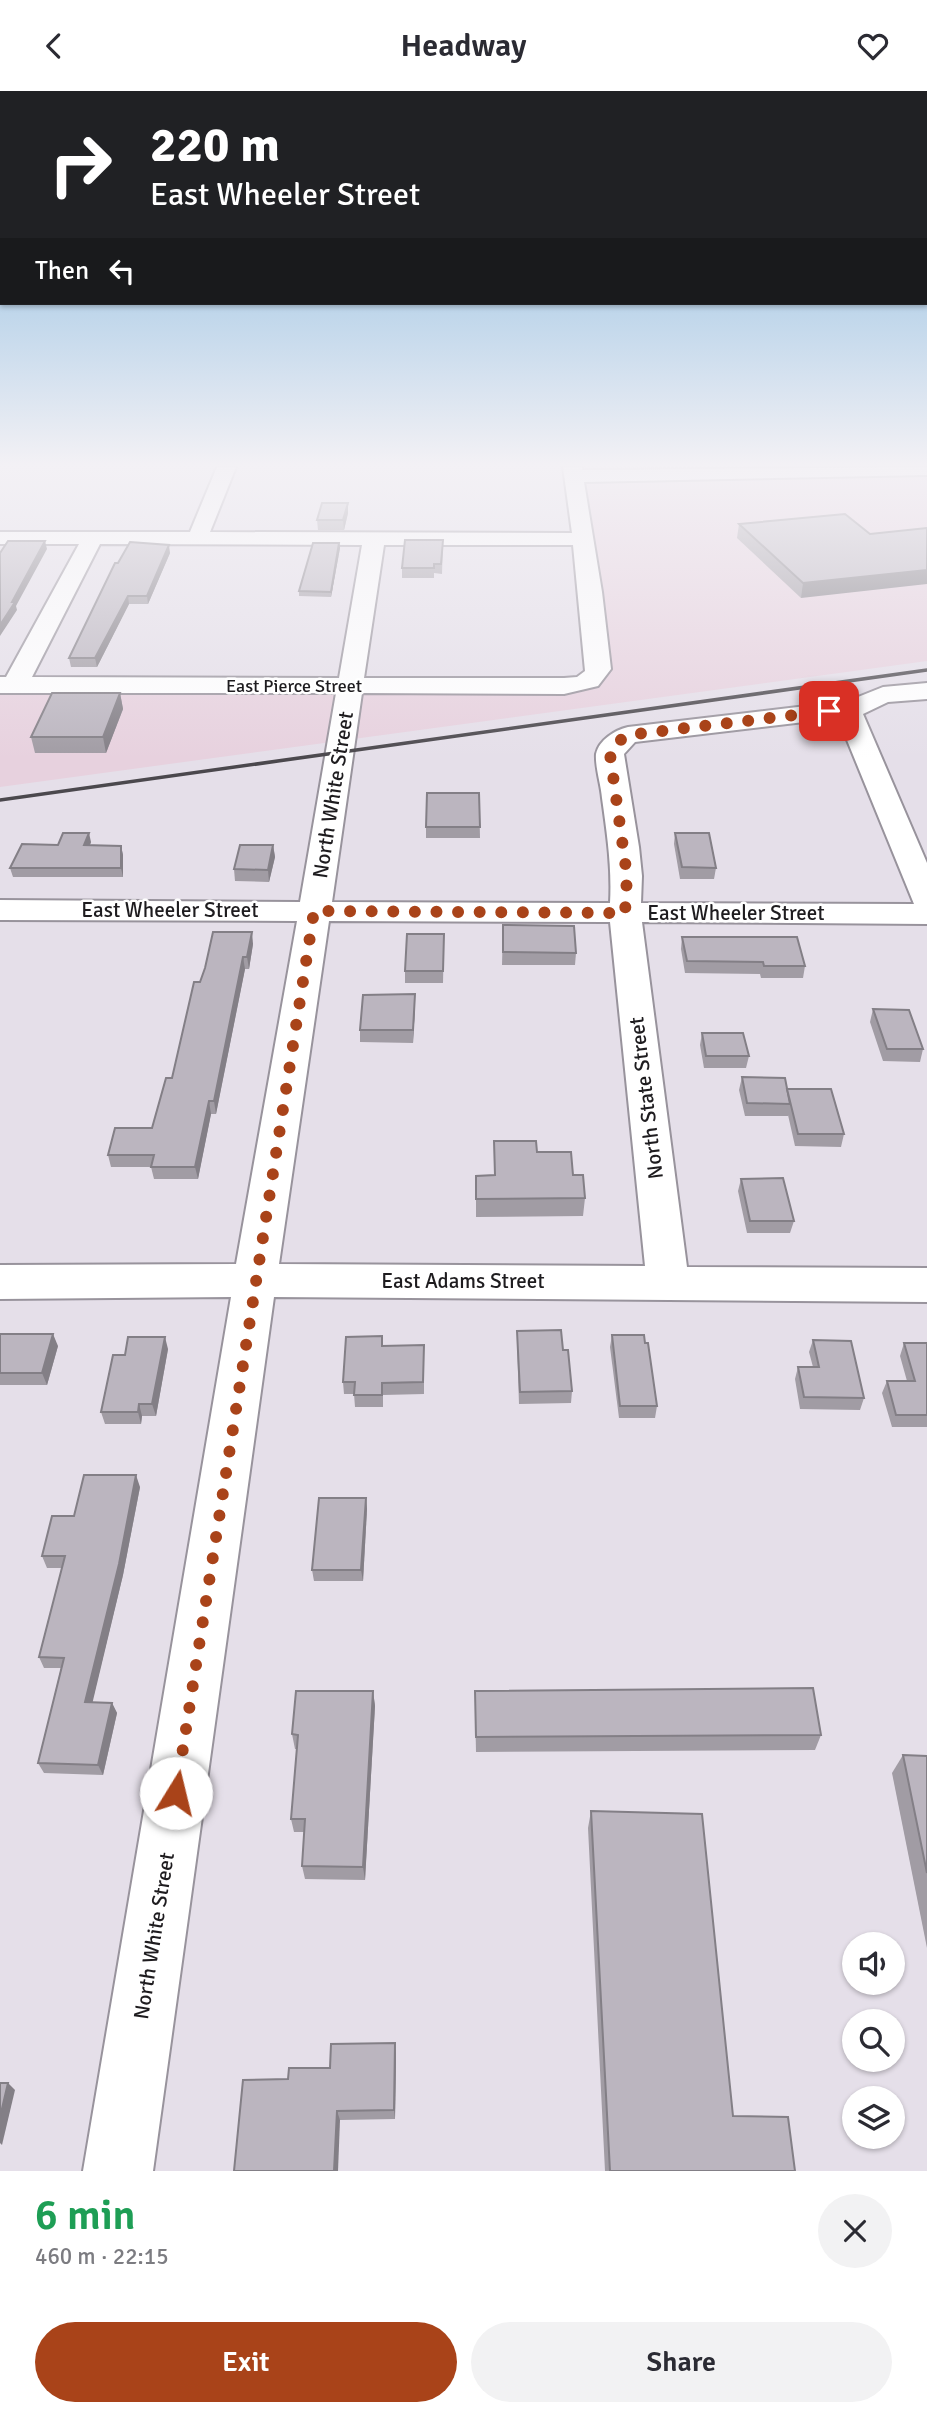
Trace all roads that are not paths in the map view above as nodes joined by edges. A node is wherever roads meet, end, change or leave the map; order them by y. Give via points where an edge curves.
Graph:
1 (77, 564) edge
2 (370, 564) edge
3 (586, 564) edge
4 (7, 685) edge
5 (351, 686) junction
6 (927, 691) edge
7 (854, 708) junction
8 (927, 900) edge
9 (0, 910) edge
10 (314, 911) junction
11 (625, 913) junction
12 (927, 914) edge
13 (255, 1280) junction
14 (0, 1282) edge
15 (668, 1283) junction
16 (927, 1285) edge
17 (118, 2171) edge

1 - 4 street
2 - 5 street, North White Street
3 - 5 street, East Pierce Street via 599,669 588,682 564,686
4 - 5 street, East Pierce Street
5 - 10 street, North White Street
6 - 7 street via 883,695
7 - 8 street via 850,715
7 - 11 street, North State Street via 628,735 615,744 610,754 626,867
9 - 10 street, East Wheeler Street
10 - 11 street, East Wheeler Street
10 - 13 street, North White Street
11 - 12 street, East Wheeler Street
11 - 15 street, North State Street
13 - 14 street, East Adams Street
13 - 15 street, East Adams Street
13 - 17 street, North White Street
15 - 16 street, East Adams Street

